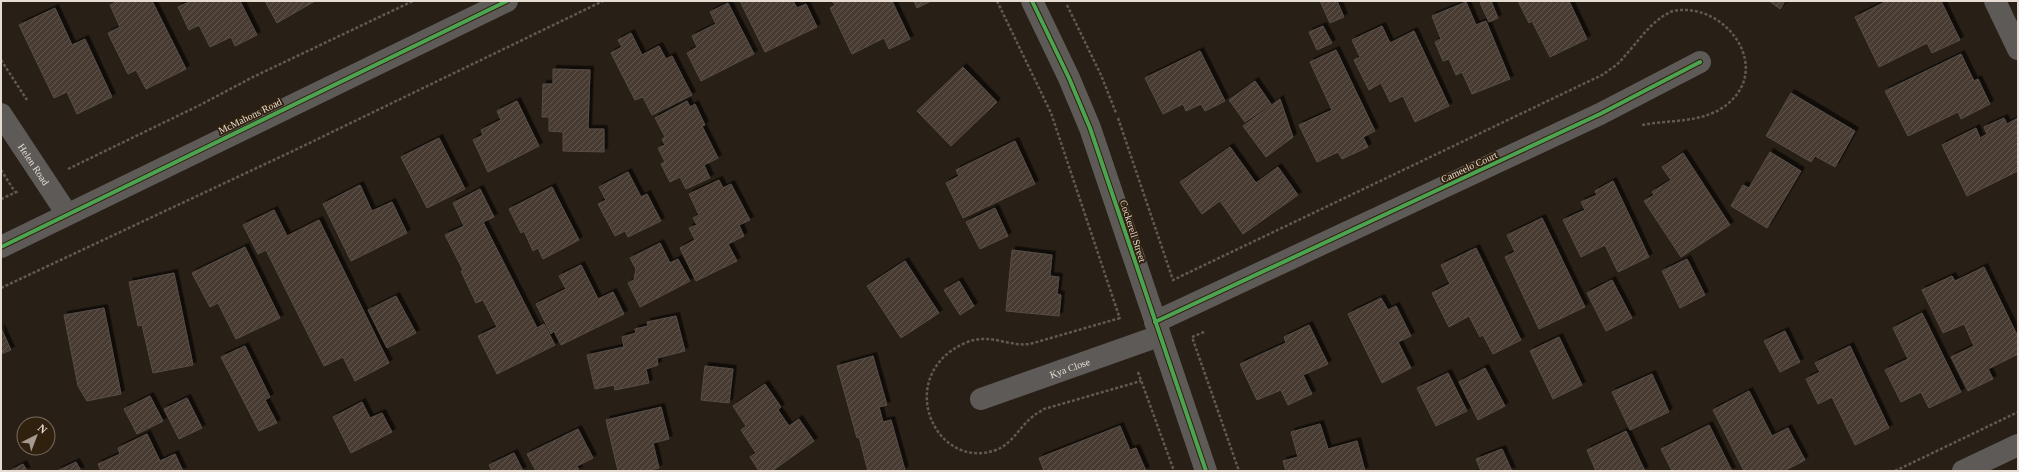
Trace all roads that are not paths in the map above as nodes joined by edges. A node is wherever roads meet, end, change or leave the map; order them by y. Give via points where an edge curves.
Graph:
1 (1032, 1) edge
2 (502, 2) edge
3 (1998, 2) edge
4 (2018, 49) edge
5 (1700, 62) dead end
6 (1, 114) edge
7 (67, 214) junction
8 (1, 247) edge
9 (1157, 329) junction
10 (981, 399) dead end
11 (2018, 444) edge
12 (1206, 471) edge
13 (1963, 471) edge

1 - 9 street, Cockerell Street via 1090,128
2 - 7 street, McMahons Road
3 - 4 street
5 - 9 street, Cameelo Court via 1600,114
6 - 7 street, Helen Road
7 - 8 street, McMahons Road
9 - 10 street, Kya Close
9 - 12 street, Cockerell Street
11 - 13 street

